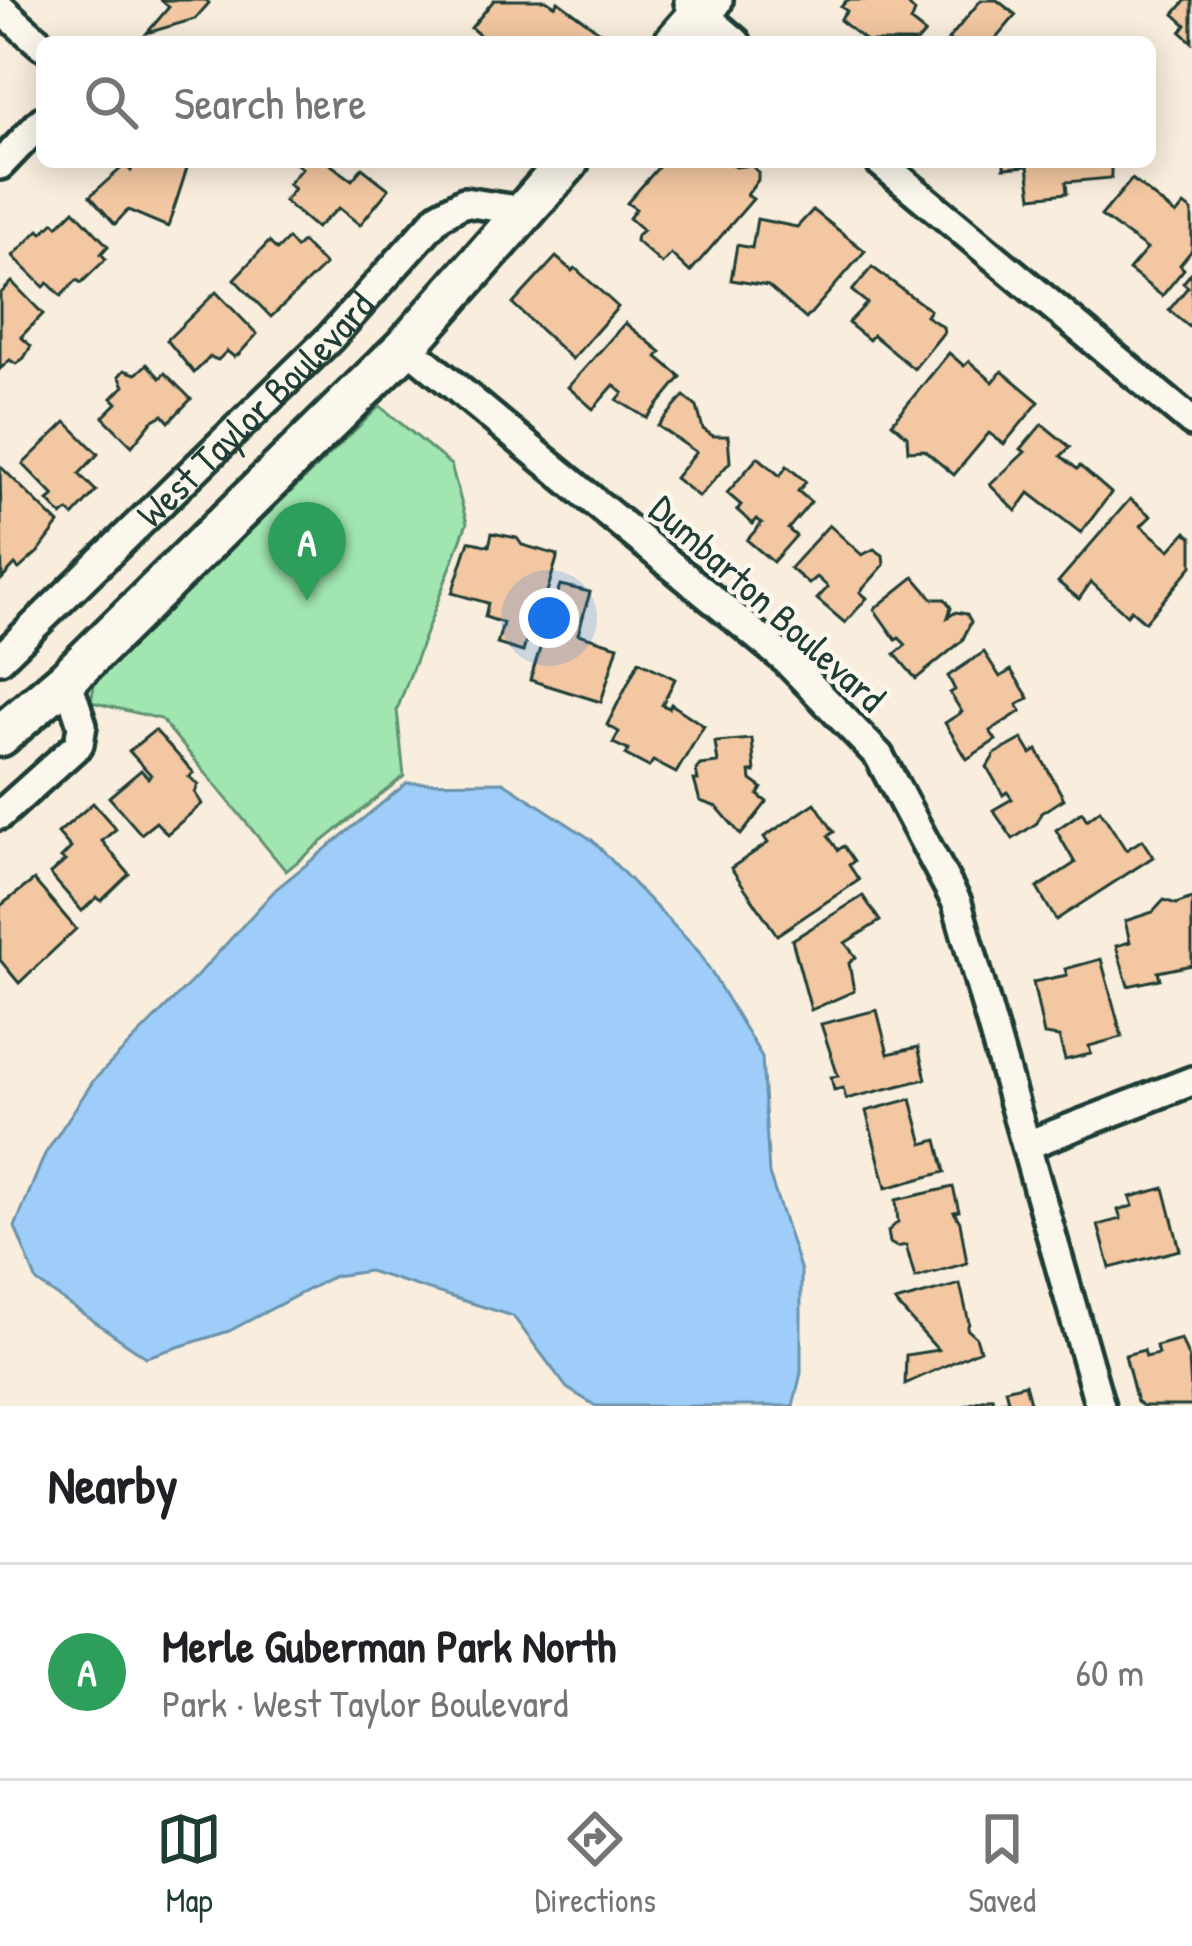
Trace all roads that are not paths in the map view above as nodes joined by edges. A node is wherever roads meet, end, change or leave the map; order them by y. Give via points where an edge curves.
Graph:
1 (0, 8) edge
2 (694, 14) edge
3 (727, 36) edge
4 (36, 40) edge
5 (36, 127) edge
6 (0, 165) edge
7 (563, 168) edge
8 (887, 168) edge
9 (524, 212) junction
10 (406, 346) junction
11 (1192, 422) edge
12 (0, 659) edge
13 (67, 679) junction
14 (0, 736) edge
15 (0, 815) edge
16 (1192, 1081) edge
17 (1027, 1144) junction
18 (1100, 1406) edge

1 - 4 street
2 - 3 street
5 - 6 street
7 - 9 street, West Taylor Boulevard
8 - 11 street
9 - 10 street, West Taylor Boulevard
9 - 12 street, West Taylor Boulevard via 464,202 439,216 330,338
10 - 13 street, West Taylor Boulevard
10 - 17 street, Dumbarton Boulevard via 786,660 879,757 957,903
13 - 14 street, West Taylor Boulevard
13 - 15 street via 82,725 79,744
16 - 17 street
17 - 18 street, Dumbarton Boulevard

